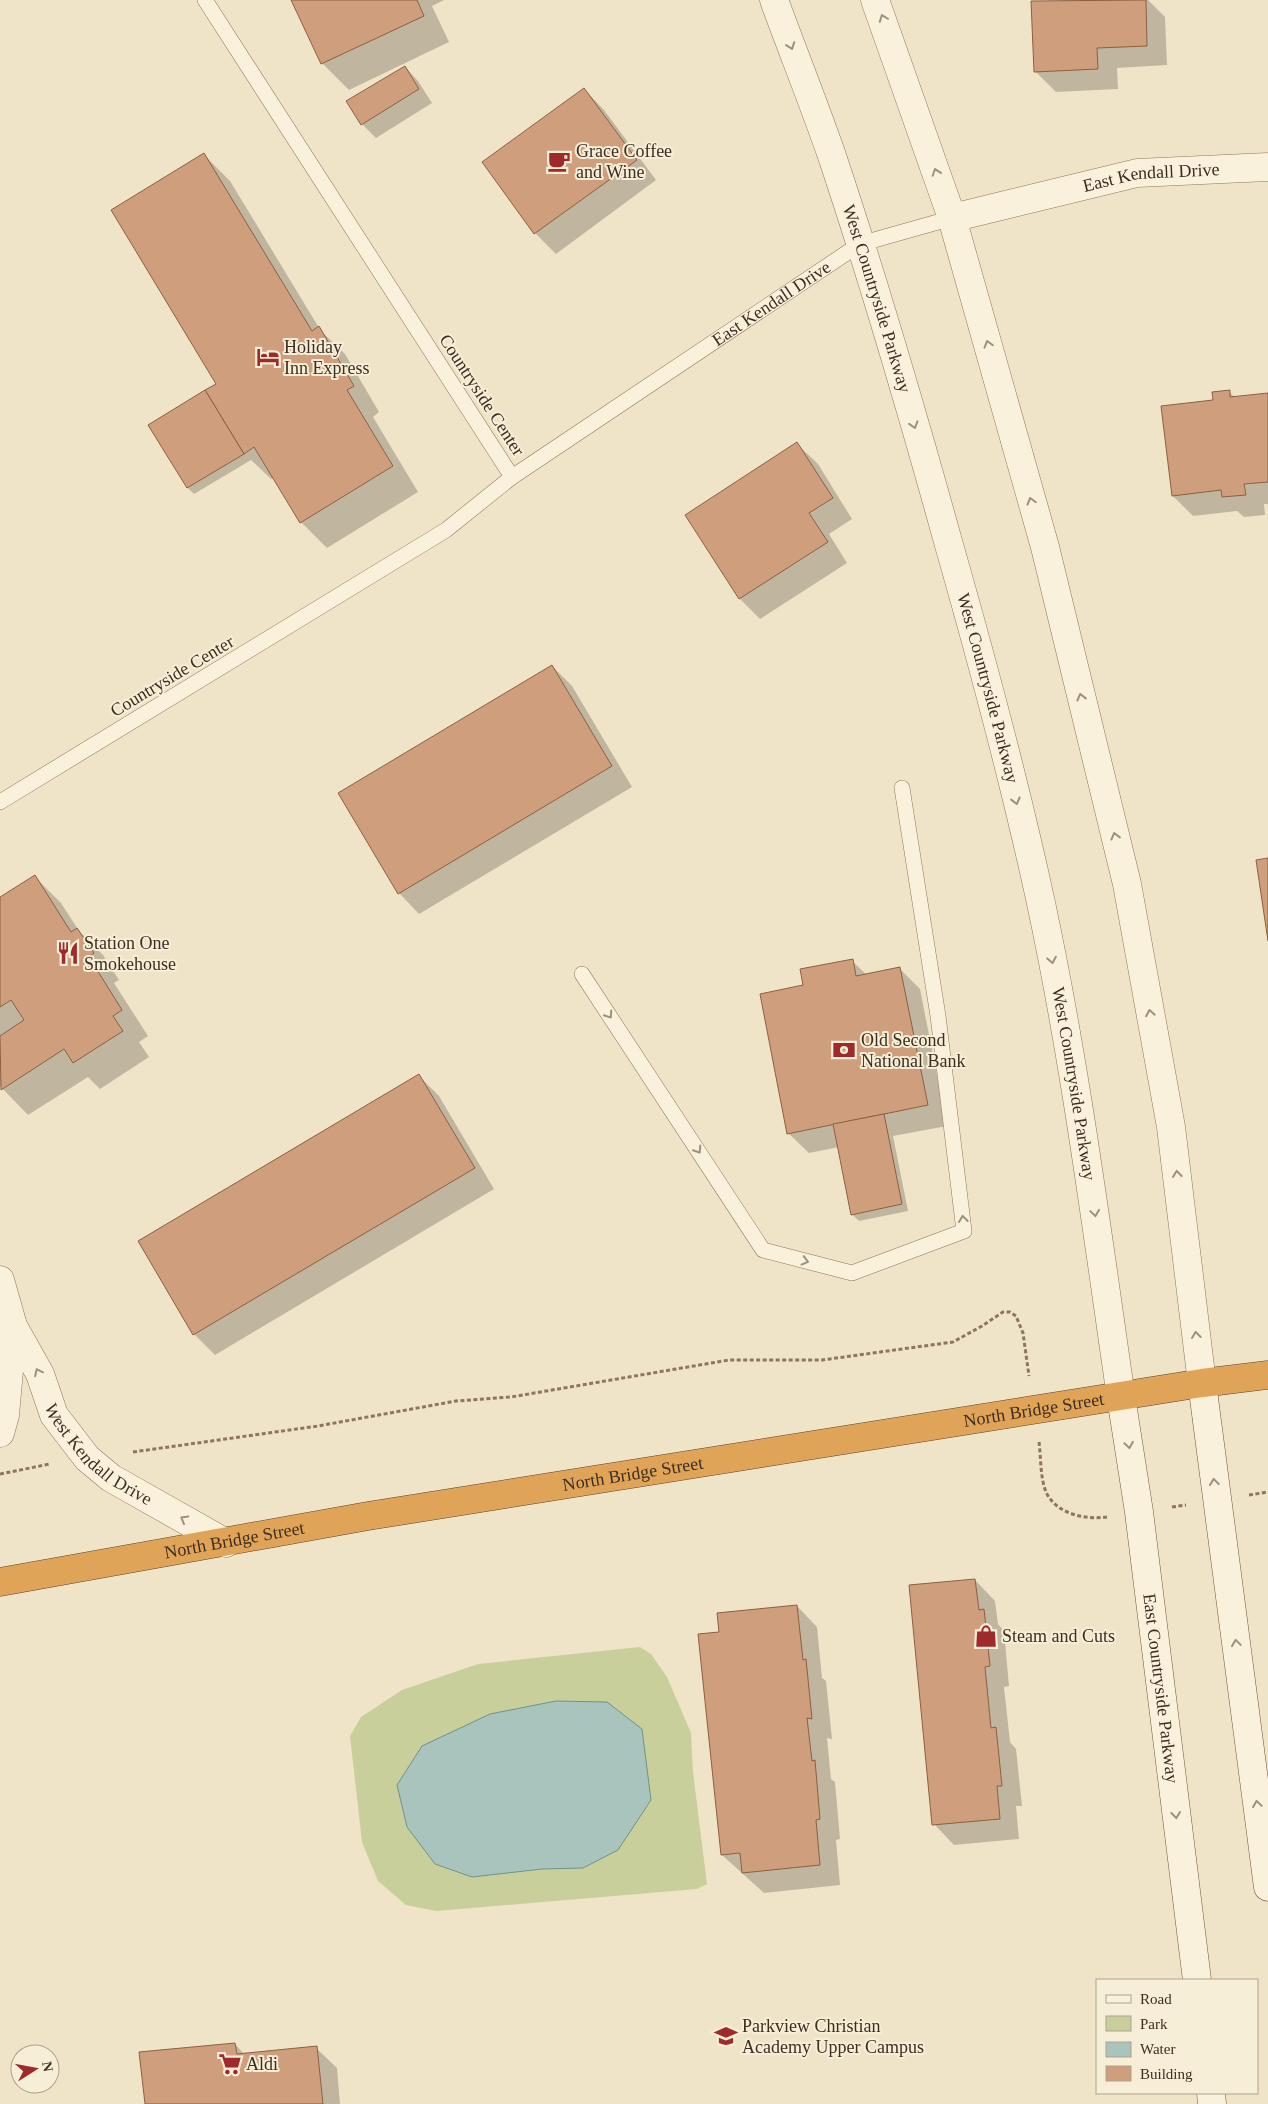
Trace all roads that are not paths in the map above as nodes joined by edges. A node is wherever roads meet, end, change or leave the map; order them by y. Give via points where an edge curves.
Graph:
1 (204, 0) edge
2 (774, 0) edge
3 (875, 0) edge
4 (1268, 167) edge
5 (952, 218) junction
6 (860, 244) junction
7 (512, 477) junction
8 (902, 788) dead end
9 (0, 802) edge
10 (582, 974) dead end
11 (0, 1280) edge
12 (13, 1326) junction
13 (1268, 1375) edge
14 (1202, 1383) junction
15 (1121, 1397) junction
16 (0, 1433) edge
17 (226, 1543) junction
18 (0, 1582) edge
19 (1268, 1887) edge
20 (1197, 1979) edge

1 - 7 lane, Countryside Center
2 -> 6 street, West Countryside Parkway
5 -> 3 street
4 - 5 street, East Kendall Drive via 1137,173
5 - 6 lane, East Kendall Drive
14 -> 5 street via 1171,1127 1126,884 1045,547
6 - 7 lane, East Kendall Drive
6 -> 15 street, West Countryside Parkway via 980,653 1041,902 1086,1146
7 - 9 lane, Countryside Center via 446,530
10 -> 8 lane via 763,1250 852,1274 964,1231 938,1016
11 - 12 street, West Kendall Drive
12 - 16 street, West Kendall Drive via 5,1415
17 -> 12 street, West Kendall Drive via 111,1478 87,1458 54,1415 40,1374
13 - 14 highway, North Bridge Street
14 - 15 highway, North Bridge Street
19 -> 14 street
15 - 17 highway, North Bridge Street via 368,1516
15 -> 20 street, East Countryside Parkway via 1139,1512
17 - 18 highway, North Bridge Street

